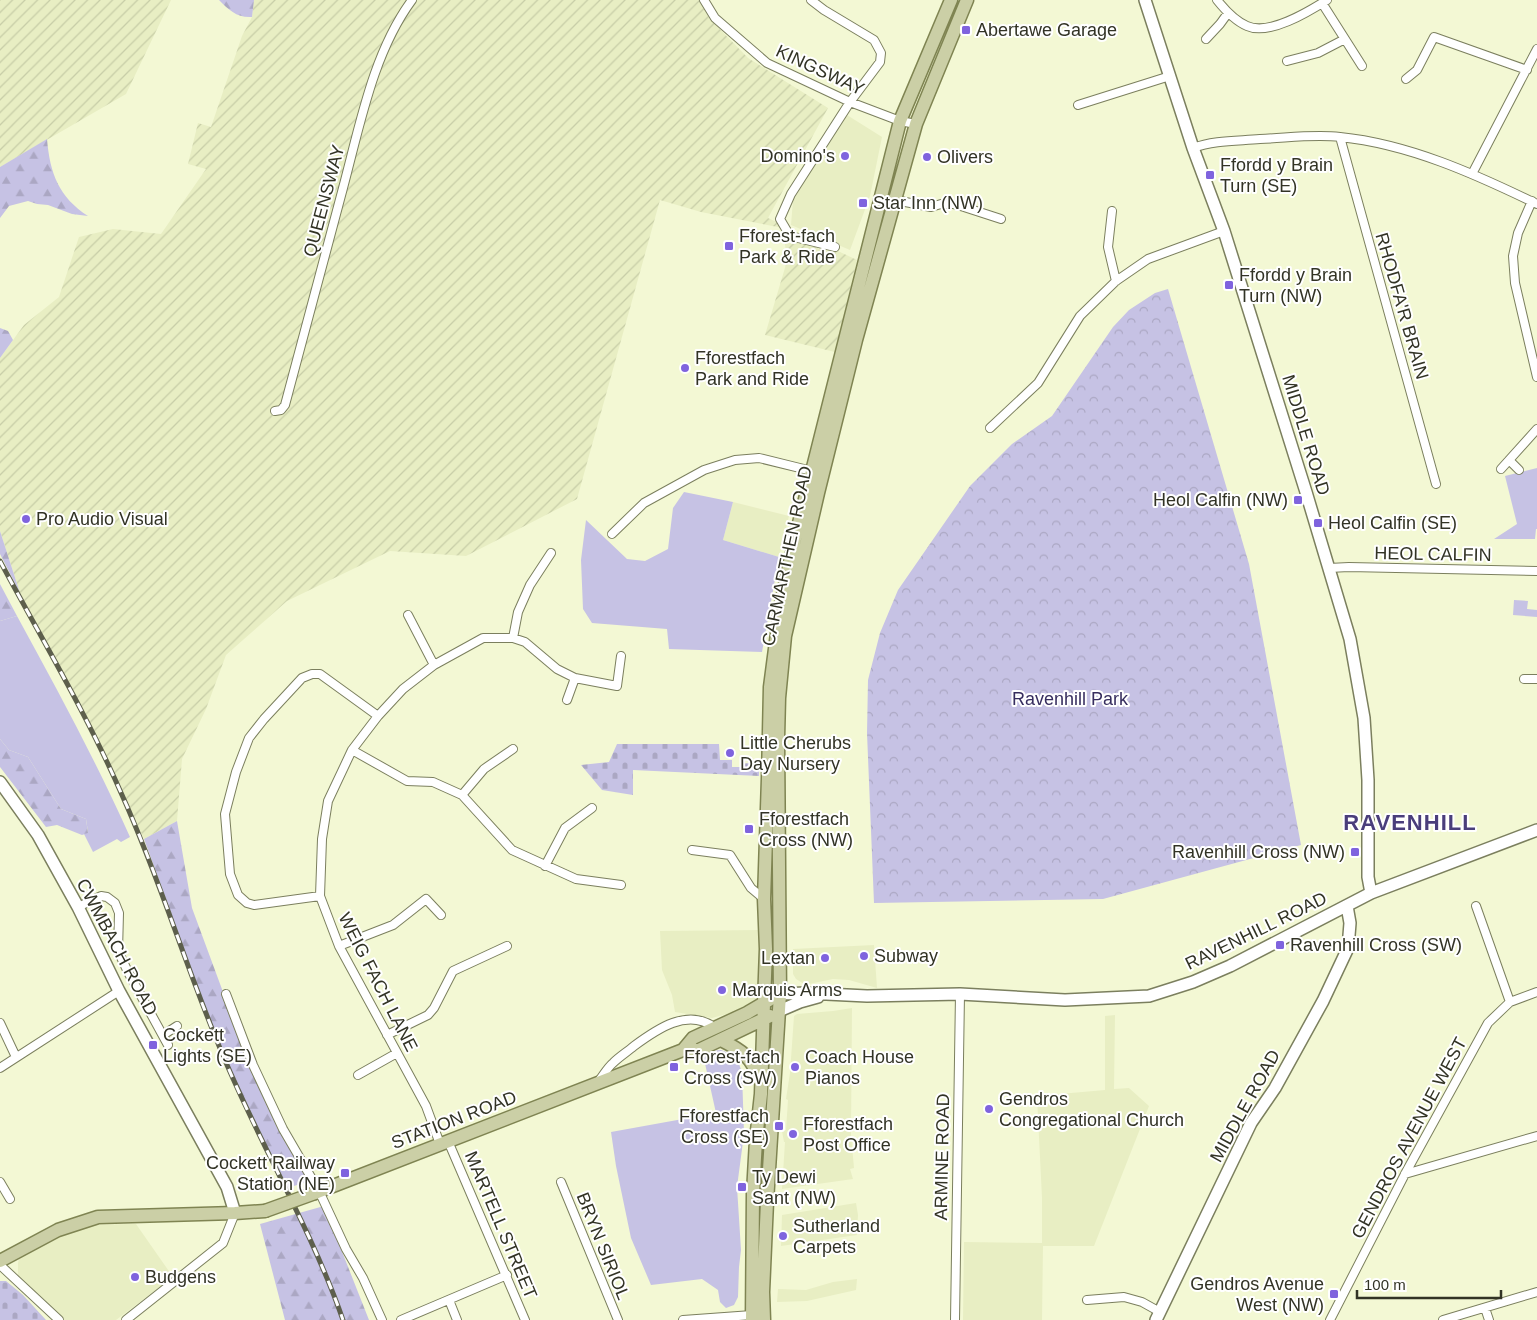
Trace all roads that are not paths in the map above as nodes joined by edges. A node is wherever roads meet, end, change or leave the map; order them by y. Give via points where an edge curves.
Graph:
1 (412, 0) edge
2 (704, 0) edge
3 (811, 0) edge
4 (951, 0) edge
5 (967, 0) edge
6 (1144, 0) edge
7 (1217, 0) edge
8 (1324, 1) edge
9 (1228, 12) junction
10 (1206, 39) dead end
11 (1345, 39) junction
12 (1537, 49) edge
13 (1287, 61) dead end
14 (1362, 66) dead end
15 (1527, 70) junction
16 (1170, 76) junction
17 (1406, 79) dead end
18 (850, 102) junction
19 (1078, 105) dead end
20 (900, 121) junction
21 (916, 124) junction
22 (1340, 137) junction
23 (1193, 148) junction
24 (1472, 174) junction
25 (895, 200) junction
26 (1534, 202) edge
27 (1112, 212) dead end
28 (1001, 219) dead end
29 (1224, 231) junction
30 (835, 247) dead end
31 (1116, 281) junction
32 (1537, 377) edge
33 (275, 411) dead end
34 (990, 428) dead end
35 (1537, 429) edge
36 (1509, 460) junction
37 (1501, 469) dead end
38 (1519, 470) dead end
39 (812, 471) junction
40 (1436, 484) dead end
41 (612, 534) dead end
42 (551, 552) dead end
43 (1329, 568) junction
44 (1537, 572) edge
45 (408, 615) dead end
46 (513, 638) junction
47 (622, 656) dead end
48 (434, 665) junction
49 (575, 678) junction
50 (1524, 679) dead end
51 (1537, 679) edge
52 (567, 700) dead end
53 (378, 716) junction
54 (514, 749) dead end
55 (352, 750) junction
56 (0, 782) edge
57 (462, 795) junction
58 (592, 808) dead end
59 (1537, 830) edge
60 (692, 850) dead end
61 (545, 866) junction
62 (621, 885) dead end
63 (1372, 893) junction
64 (320, 896) junction
65 (764, 899) junction
66 (1347, 906) junction
67 (1476, 906) dead end
68 (78, 907) junction
69 (441, 915) dead end
70 (339, 946) junction
71 (507, 946) dead end
72 (119, 991) junction
73 (1537, 992) edge
74 (226, 994) dead end
75 (780, 994) junction
76 (827, 994) junction
77 (960, 994) junction
78 (1510, 1002) junction
79 (764, 1003) junction
80 (779, 1011) junction
81 (764, 1020) junction
82 (0, 1022) edge
83 (178, 1026) dead end
84 (714, 1027) junction
85 (163, 1035) junction
86 (387, 1035) junction
87 (721, 1040) junction
88 (168, 1045) dead end
89 (683, 1050) junction
90 (397, 1053) junction
91 (16, 1056) junction
92 (0, 1068) edge
93 (358, 1075) dead end
94 (598, 1083) junction
95 (761, 1084) junction
96 (1537, 1136) edge
97 (444, 1143) junction
98 (1406, 1174) junction
99 (0, 1182) edge
100 (561, 1182) dead end
101 (317, 1192) junction
102 (10, 1199) dead end
103 (235, 1213) junction
104 (0, 1260) edge
105 (0, 1265) edge
106 (507, 1275) junction
107 (1537, 1292) edge
108 (449, 1300) junction
109 (1087, 1300) dead end
110 (1485, 1308) junction
111 (1158, 1316) edge
112 (756, 1318) edge
113 (381, 1319) edge
114 (60, 1320) edge
115 (127, 1320) edge
116 (401, 1320) edge
117 (457, 1320) edge
118 (525, 1320) edge
119 (618, 1320) edge
120 (683, 1320) edge
121 (955, 1320) edge
122 (1330, 1320) edge
123 (1443, 1320) edge
124 (1489, 1320) edge

1 - 33 street, QUEENSWAY via 390,36 370,90 285,405
2 - 18 street, KINGSWAY via 715,18 767,63
3 - 18 street via 874,40 881,53 880,62
4 - 20 main road, CARMARTHEN ROAD
5 - 21 main road, CARMARTHEN ROAD
6 - 16 street, MIDDLE ROAD
7 - 9 street
8 - 9 street via 1290,21 1263,28 1247,27
8 - 11 street
9 - 10 street
11 - 13 street via 1318,53
11 - 14 street
12 - 15 street
15 - 17 street via 1434,37 1417,70
15 - 24 street
16 - 19 street
16 - 23 street, MIDDLE ROAD
18 - 20 street, KINGSWAY
18 - 30 street via 791,194 780,219 790,236
20 - 21 street, KINGSWAY
20 - 39 main road, CARMARTHEN ROAD
21 - 25 main road, CARMARTHEN ROAD
22 - 23 street via 1207,143
22 - 24 street via 1407,151
22 - 40 street, RHODFA'R BRAIN
23 - 29 street, MIDDLE ROAD
24 - 26 street
25 - 28 street via 931,207 953,204
25 - 75 main road, CARMARTHEN ROAD via 856,340 785,636 778,738
26 - 32 street via 1518,233 1514,256 1515,283
27 - 31 street via 1108,247
29 - 31 street via 1148,259
29 - 43 street, MIDDLE ROAD
31 - 34 street via 1080,316 1038,383
35 - 36 street
36 - 37 street
36 - 38 street
39 - 41 street via 759,458 735,460 704,470 644,504
39 - 65 main road, CARMARTHEN ROAD via 781,603 773,658 768,712
42 - 46 street via 518,612
43 - 44 street, HEOL CALFIN
43 - 63 street, MIDDLE ROAD via 1350,639 1364,718 1368,877
45 - 48 street
46 - 48 street, WEIG FACH LANE via 483,638
46 - 49 street, WEIG FACH LANE via 525,642 558,669
47 - 49 street, WEIG FACH LANE via 617,686
48 - 53 street, WEIG FACH LANE via 403,689
49 - 52 street
50 - 51 street
53 - 55 street, WEIG FACH LANE
53 - 64 street via 320,674 312,674 302,678 249,738 236,772 225,814 230,874 238,895 254,905
54 - 57 street via 484,769
55 - 57 street via 407,781 433,782
55 - 64 street, WEIG FACH LANE via 328,801 322,839
56 - 68 street, CWMBACH ROAD via 38,835
57 - 61 street via 512,850
58 - 61 street via 564,828
59 - 63 street, RAVENHILL ROAD
60 - 65 street via 730,855 751,888
61 - 62 street via 576,879
63 - 66 street, RAVENHILL ROAD
64 - 70 street, WEIG FACH LANE
65 - 79 main road, CARMARTHEN ROAD
66 - 77 street, RAVENHILL ROAD via 1230,966 1149,996 1065,1000
66 - 111 street, MIDDLE ROAD via 1350,923 1348,948 1328,992 1275,1088 1251,1123
67 - 78 street
68 - 72 street, CWMBACH ROAD
68 - 85 street via 101,896 108,897 115,904 119,913 118,951
69 - 70 street via 426,899 393,925
70 - 86 street, WEIG FACH LANE
71 - 86 street via 453,971 428,1015
72 - 91 street
72 - 103 street, CWMBACH ROAD via 227,1187
73 - 78 street, GENDROS AVENUE WEST
74 - 101 street via 278,1120
75 - 76 street, RAVENHILL ROAD
75 - 79 main road, STATION ROAD
75 - 80 main road, CARMARTHEN ROAD
76 - 77 street, RAVENHILL ROAD
76 - 80 street, RAVENHILL ROAD
77 - 121 street, ARMINE ROAD
78 - 98 street, GENDROS AVENUE WEST via 1488,1023
79 - 81 main road, CARMARTHEN ROAD
79 - 84 main road, STATION ROAD
80 - 81 main road, STATION ROAD
80 - 112 main road, CARMARTHEN ROAD via 763,1292
81 - 87 main road, STATION ROAD
81 - 95 main road, CARMARTHEN ROAD
82 - 91 street
83 - 85 street
84 - 89 main road, STATION ROAD via 693,1038
84 - 94 street via 696,1019 665,1025 611,1064
85 - 88 street
86 - 90 street, WEIG FACH LANE
87 - 89 main road, STATION ROAD via 699,1050
87 - 95 main road via 748,1056 756,1067
89 - 94 main road, STATION ROAD
90 - 93 street
90 - 97 street, WEIG FACH LANE
91 - 92 street
94 - 97 main road, STATION ROAD
95 - 112 main road, CARMARTHEN ROAD via 753,1193
96 - 98 street
97 - 101 main road, STATION ROAD
97 - 106 street, MARTELL STREET
98 - 122 street, GENDROS AVENUE WEST
99 - 102 street
100 - 119 street, BRYN SIRIOL
101 - 103 main road, STATION ROAD, bridge via 265,1211
101 - 113 street
103 - 104 main road, STATION ROAD via 98,1217 58,1230
103 - 115 street via 222,1243
105 - 114 street
106 - 108 street
106 - 118 street, MARTELL STREET
107 - 110 street
108 - 116 street
108 - 117 street
109 - 111 street via 1124,1298 1142,1302
110 - 123 street
110 - 124 street
112 - 120 street

